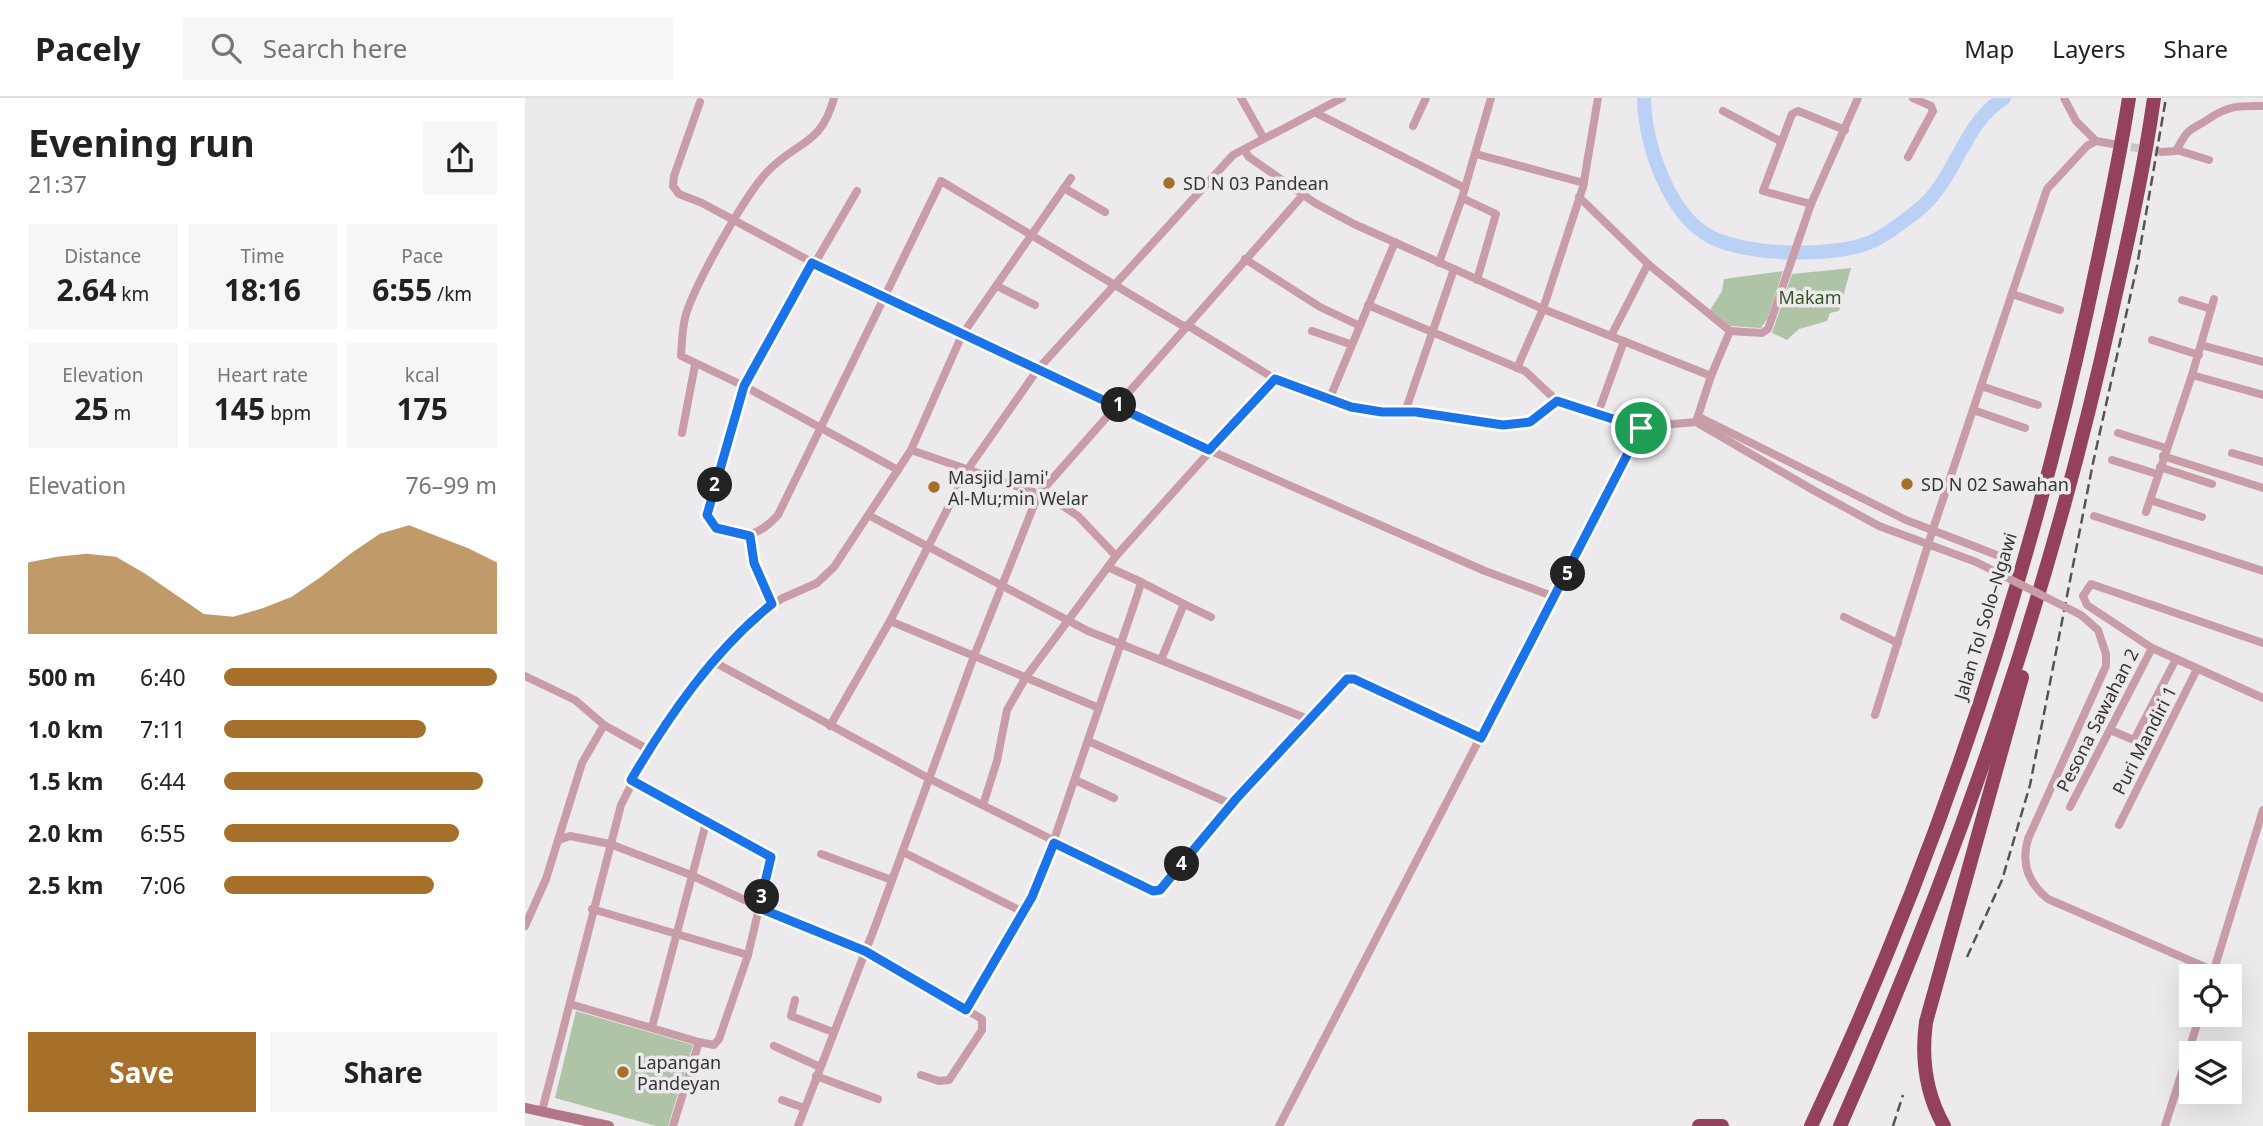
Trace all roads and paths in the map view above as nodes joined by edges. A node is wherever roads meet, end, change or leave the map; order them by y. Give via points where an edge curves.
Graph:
1 (834, 98) edge
2 (1241, 98) edge
3 (1342, 98) edge
4 (1426, 98) edge
5 (1491, 98) edge
6 (1598, 98) edge
7 (1858, 98) edge
8 (1913, 98) edge
9 (2129, 98) edge
10 (2064, 100) edge
11 (700, 102) dead end
12 (2153, 104) edge
13 (2263, 106) edge
14 (1723, 111) dead end
15 (1316, 113) junction
16 (1413, 126) dead end
17 (1845, 130) junction
18 (1263, 136) junction
19 (1780, 141) junction
20 (2096, 141) junction
21 (2113, 144) tunnel mouth
22 (2177, 150) junction
23 (1245, 151) junction
24 (2162, 152) tunnel mouth
25 (1476, 154) junction
26 (1908, 157) dead end
27 (2209, 160) dead end
28 (1071, 178) dead end
29 (1584, 183) junction
30 (1064, 188) junction
31 (1465, 188) junction
32 (857, 191) dead end
33 (1303, 195) junction
34 (1579, 197) junction
35 (1462, 198) junction
36 (1811, 204) junction
37 (1105, 212) dead end
38 (735, 221) junction
39 (1031, 237) junction
40 (1395, 242) junction
41 (1245, 260) junction
42 (812, 263) junction
43 (1439, 263) junction
44 (1648, 264) junction
45 (1454, 269) junction
46 (1477, 280) junction
47 (1113, 285) junction
48 (997, 286) junction
49 (2012, 294) junction
50 (882, 297) junction
51 (2214, 299) dead end
52 (2182, 300) dead end
53 (1035, 304) dead end
54 (1368, 305) junction
55 (1543, 309) junction
56 (2211, 309) junction
57 (2060, 310) dead end
58 (1358, 325) junction
59 (1186, 326) junction
60 (1312, 331) dead end
61 (1730, 331) junction
62 (1431, 333) junction
63 (962, 335) junction
64 (1611, 335) junction
65 (2152, 340) dead end
66 (1623, 341) junction
67 (1350, 344) junction
68 (2201, 345) junction
69 (2199, 355) junction
70 (2263, 362) edge
71 (695, 365) junction
72 (1517, 368) junction
73 (1038, 369) junction
74 (2192, 375) junction
75 (1711, 376) junction
76 (1275, 379) junction
77 (744, 386) junction
78 (1980, 386) junction
79 (2263, 395) edge
80 (1328, 400) junction
81 (1557, 401) junction
82 (1117, 404) junction
83 (2038, 405) dead end
84 (1973, 410) junction
85 (1405, 412) junction
86 (1598, 413) junction
87 (1697, 420) junction
88 (821, 427) junction
89 (1641, 428) junction
90 (2025, 428) dead end
91 (682, 433) dead end
92 (2118, 433) dead end
93 (911, 450) junction
94 (1209, 450) junction
95 (2165, 452) junction
96 (2232, 453) dead end
97 (2112, 460) dead end
98 (2263, 462) edge
99 (968, 469) junction
100 (898, 470) junction
101 (2159, 470) junction
102 (2213, 484) dead end
103 (2263, 488) edge
104 (1038, 495) junction
105 (2150, 500) junction
106 (2146, 512) dead end
107 (870, 516) junction
108 (2094, 516) dead end
109 (2201, 517) dead end
110 (1932, 532) junction
111 (750, 536) junction
112 (927, 546) junction
113 (1116, 556) junction
114 (2001, 557) dead end
115 (1108, 567) junction
116 (2263, 571) edge
117 (1141, 582) junction
118 (1002, 586) junction
119 (1555, 597) junction
120 (772, 604) junction
121 (1184, 604) junction
122 (1211, 617) dead end
123 (1844, 617) dead end
124 (1067, 619) junction
125 (890, 621) junction
126 (2029, 631) junction
127 (1898, 643) junction
128 (2263, 643) edge
129 (1121, 644) junction
130 (2152, 648) junction
131 (974, 656) junction
132 (2176, 659) junction
133 (1161, 660) junction
134 (714, 662) junction
135 (2197, 669) junction
136 (525, 676) edge
137 (1026, 677) junction
138 (2263, 698) edge
139 (1099, 708) junction
140 (1875, 715) dead end
141 (1308, 719) junction
142 (604, 725) junction
143 (830, 726) junction
144 (2110, 730) junction
145 (1481, 738) junction
146 (1088, 741) junction
147 (649, 750) junction
148 (928, 778) junction
149 (631, 780) junction
150 (1075, 780) junction
151 (1114, 798) dead end
152 (1231, 804) junction
153 (983, 805) junction
154 (2070, 807) dead end
155 (2263, 810) edge
156 (706, 823) junction
157 (2119, 825) dead end
158 (559, 840) junction
159 (1054, 843) junction
160 (610, 844) junction
161 (902, 852) junction
162 (821, 854) dead end
163 (691, 875) junction
164 (892, 880) junction
165 (759, 908) junction
166 (592, 909) junction
167 (1023, 912) junction
168 (525, 926) edge
169 (675, 936) junction
170 (865, 951) junction
171 (748, 955) junction
172 (2191, 964) edge
173 (2216, 964) edge
174 (795, 1000) dead end
175 (570, 1004) junction
176 (966, 1010) junction
177 (1860, 1019) junction
178 (652, 1027) junction
179 (2196, 1027) edge
180 (833, 1032) junction
181 (699, 1042) junction
182 (774, 1046) dead end
183 (820, 1067) junction
184 (921, 1075) dead end
185 (816, 1076) junction
186 (878, 1099) dead end
187 (782, 1100) dead end
188 (525, 1108) edge
189 (804, 1108) junction
190 (543, 1111) junction
191 (594, 1124) edge
192 (609, 1126) edge
193 (673, 1126) edge
194 (797, 1126) edge
195 (1279, 1126) edge
196 (1699, 1126) edge
197 (1722, 1126) edge
198 (1802, 1126) edge
199 (1811, 1126) edge
200 (1840, 1126) edge
201 (1944, 1126) edge
202 (2165, 1126) edge

1 - 38 street via 820,132 771,167
2 - 18 street
3 - 15 street
4 - 16 street
5 - 25 street
6 - 29 street
7 - 17 street
8 - 26 street via 1933,109
9 - 177 highway, Jalan Tol Solo–Ngawi via 2077,355 2042,497 1948,795
10 - 20 street via 2075,121
11 - 38 street via 673,186 679,194
12 - 126 highway via 2100,368
13 - 22 street via 2220,110 2190,127
14 - 19 street
15 - 18 street
15 - 31 street
17 - 19 street via 1795,111
17 - 36 street
18 - 23 street
19 - 36 street via 1763,191
20 - 21 street
20 - 49 street via 2047,189
22 - 24 street
22 - 27 street
23 - 33 street
23 - 47 street via 1227,160
25 - 29 street
25 - 31 street
28 - 30 street
29 - 34 street
30 - 37 street
30 - 39 street
31 - 35 street
32 - 42 street
33 - 40 street
33 - 41 street
34 - 44 street
34 - 55 street
35 - 43 street
35 - 46 street via 1496,214
36 - 61 street via 1767,330
38 - 42 street
38 - 71 street via 685,317 681,356
39 - 47 street
39 - 48 street
39 - 50 street via 941,181
40 - 43 street
40 - 54 street
41 - 58 street
41 - 59 street
42 - 50 street
42 - 77 street
43 - 45 street
44 - 61 street
44 - 64 street
45 - 46 street
45 - 62 street
46 - 55 street
47 - 59 street
47 - 73 street
48 - 53 street
48 - 63 street
49 - 57 street
49 - 78 street
50 - 63 street
50 - 88 street
51 - 56 street
52 - 56 street
54 - 58 street
54 - 62 street
55 - 64 street
55 - 72 street
56 - 68 street
58 - 67 street
59 - 76 street
59 - 82 street
60 - 67 street
61 - 75 street
62 - 72 street
62 - 85 street
63 - 73 street
63 - 93 street
64 - 66 street
65 - 69 street
66 - 75 street
66 - 86 street
67 - 80 street
68 - 69 street
68 - 70 street
69 - 74 street
71 - 77 street
71 - 91 street
72 - 81 street via 1531,375
73 - 82 street
73 - 99 street
74 - 79 street
74 - 95 street
75 - 87 street
76 - 80 street
76 - 94 street
77 - 88 street
77 - 111 street via 707,515 716,528
78 - 83 street
78 - 84 street
80 - 85 street via 1371,411
81 - 85 street via 1530,422 1510,425
81 - 86 street
82 - 94 street
82 - 104 street
84 - 90 street
84 - 110 street
86 - 89 street
87 - 89 street
87 - 110 street
87 - 172 street, bridge via 1879,526 1976,562 2081,615 2098,630 2106,654 2103,674 2028,839 2027,870 2048,899
88 - 100 street
88 - 111 street via 778,515 764,530
89 - 119 street
92 - 95 street
93 - 99 street
93 - 100 street
94 - 113 street
94 - 119 street
95 - 101 street
95 - 103 street
96 - 98 street
97 - 101 street
99 - 104 street
99 - 112 street
100 - 107 street
101 - 102 street
101 - 105 street
104 - 113 street via 1078,516
104 - 118 street
105 - 106 street
105 - 109 street
107 - 112 street
107 - 120 street via 830,572
108 - 116 street
110 - 114 street
110 - 127 street
111 - 120 street via 754,563
112 - 118 street
112 - 125 street
113 - 115 street
115 - 117 street
115 - 124 street
117 - 121 street
117 - 129 street
118 - 124 street
118 - 131 street
119 - 145 street
120 - 134 street
121 - 122 street
121 - 133 street
123 - 127 street
124 - 129 street
124 - 137 street
125 - 131 street
125 - 143 street
126 - 200 highway via 1954,852
126 - 201 highway via 2019,692 1926,1023 1923,1047 1928,1090
127 - 140 street
128 - 130 street via 2088,586 2083,596 2087,605
129 - 133 street
129 - 139 street
130 - 132 street
130 - 144 street, Pesona Sawahan 2
131 - 137 street
131 - 148 street
132 - 135 street
132 - 144 street via 2132,740
133 - 141 street
134 - 143 street
134 - 147 street
135 - 138 street
135 - 157 street, Puri Mandiri 1
136 - 142 street via 575,700
137 - 139 street
137 - 153 street via 1007,710
139 - 146 street
141 - 145 street via 1352,678
141 - 152 street
142 - 147 street
142 - 158 street via 582,763
143 - 148 street
144 - 154 street, Pesona Sawahan 2
145 - 195 street
146 - 150 street
146 - 152 street
147 - 149 street
148 - 153 street
148 - 161 street
149 - 156 street
149 - 160 street
150 - 151 street
150 - 159 street
152 - 159 street via 1157,891
153 - 159 street
155 - 173 street
156 - 163 street
156 - 165 street via 771,857
158 - 160 street via 570,836
158 - 168 street
159 - 167 street
160 - 163 street
160 - 166 street
161 - 164 street
161 - 167 street
162 - 164 street
163 - 165 street
163 - 169 street
164 - 170 street
165 - 170 street
165 - 171 street
166 - 169 street
166 - 175 street
167 - 176 street
169 - 171 street
169 - 178 street
170 - 176 street
170 - 180 street
171 - 181 street via 717,1043
174 - 180 street via 791,1016
175 - 178 street
175 - 190 street
176 - 184 street via 983,1024 952,1077 939,1081
177 - 198 highway via 1851,1028
177 - 199 highway, Jalan Tol Solo–Ngawi
178 - 181 street
179 - 202 street
180 - 183 street
181 - 193 street
182 - 183 street
183 - 185 street
185 - 186 street
185 - 189 street
187 - 189 street
188 - 190 street
189 - 194 street
190 - 191 street
191 - 192 street
196 - 197 highway

